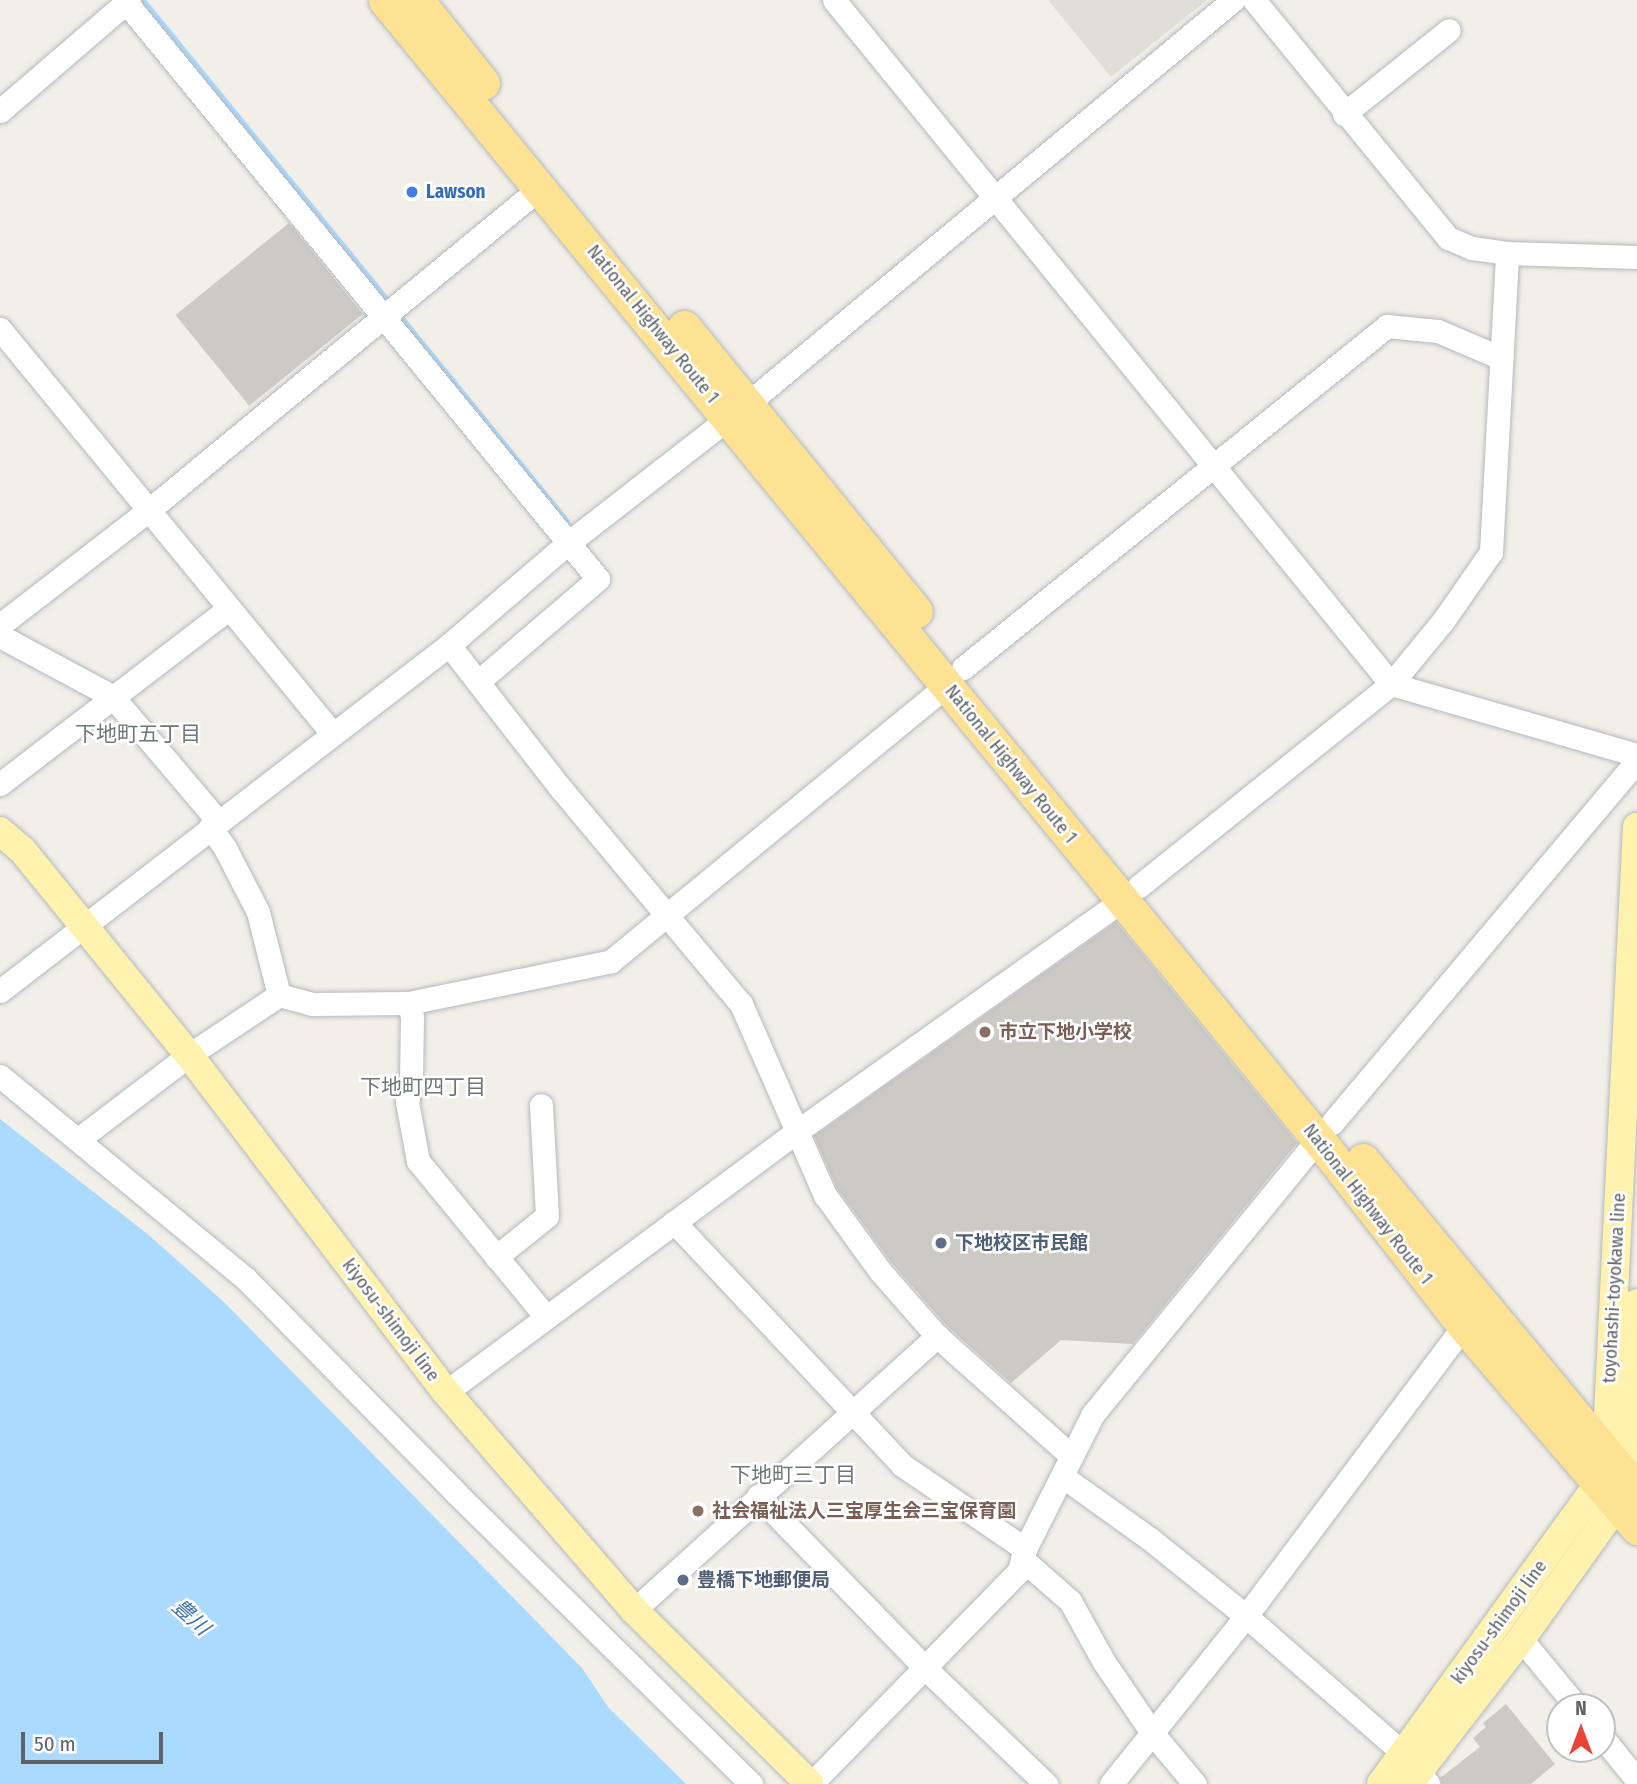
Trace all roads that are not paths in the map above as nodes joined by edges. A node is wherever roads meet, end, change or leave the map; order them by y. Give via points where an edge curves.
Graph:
1 (385, 0) edge
2 (417, 0) edge
3 (834, 0) edge
4 (1233, 0) edge
5 (1254, 0) edge
6 (126, 1) edge
7 (1449, 30) dead end
8 (0, 111) edge
9 (1344, 114) junction
10 (541, 187) junction
11 (995, 199) junction
12 (1507, 253) junction
13 (1637, 257) edge
14 (388, 310) junction
15 (0, 329) edge
16 (1501, 358) junction
17 (738, 410) junction
18 (1213, 466) junction
19 (149, 510) junction
20 (568, 543) junction
21 (229, 608) junction
22 (0, 625) edge
23 (0, 636) edge
24 (449, 645) junction
25 (955, 676) junction
26 (478, 682) junction
27 (1391, 684) junction
28 (112, 696) junction
29 (332, 733) junction
30 (1637, 758) edge
31 (0, 784) edge
32 (214, 824) junction
33 (1637, 827) edge
34 (0, 831) edge
35 (1131, 893) junction
36 (665, 914) junction
37 (84, 926) junction
38 (0, 991) edge
39 (279, 995) junction
40 (409, 1003) junction
41 (189, 1055) junction
42 (0, 1076) edge
43 (541, 1105) dead end
44 (1325, 1131) junction
45 (796, 1132) junction
46 (79, 1138) junction
47 (674, 1222) junction
48 (496, 1256) junction
49 (1637, 1303) edge
50 (546, 1317) junction
51 (1464, 1326) junction
52 (937, 1336) junction
53 (446, 1392) junction
54 (852, 1415) junction
55 (1066, 1466) junction
56 (1620, 1490) edge
57 (758, 1496) junction
58 (1024, 1554) junction
59 (634, 1610) junction
60 (1245, 1616) junction
61 (1521, 1639) junction
62 (925, 1668) junction
63 (1565, 1693) edge
64 (1153, 1734) junction
65 (1616, 1754) edge
66 (1415, 1773) edge
67 (1637, 1780) edge
68 (751, 1784) edge
69 (811, 1784) edge
70 (1046, 1784) edge
71 (1111, 1784) edge
72 (1195, 1784) edge
73 (1381, 1784) edge

1 - 10 highway, National Highway Route 1
2 - 17 highway, National Highway Route 1
3 - 11 street
4 - 11 street
5 - 9 street
6 - 8 street
6 - 14 street
7 - 9 street
9 - 12 street via 1448,238 1472,248
10 - 14 street
10 - 17 highway, National Highway Route 1
11 - 17 street
11 - 18 street
12 - 13 street
12 - 16 street
14 - 19 street
14 - 20 street
15 - 19 street
16 - 18 street via 1438,331 1387,326
16 - 27 street via 1491,552
17 - 20 street
17 - 25 highway, National Highway Route 1
18 - 25 street
18 - 27 street
19 - 21 street
19 - 22 street
20 - 24 street
20 - 26 street via 598,579
21 - 28 street
21 - 29 street
23 - 28 street
24 - 26 street
24 - 29 street
25 - 35 highway, National Highway Route 1
25 - 36 street
26 - 36 street
27 - 30 street
27 - 35 street
28 - 31 street
28 - 32 street
29 - 32 street
30 - 44 street
32 - 37 street
32 - 39 street via 258,912
33 - 56 main road, toyohashi-toyokawa line
34 - 37 main road, kiyosu-shimoji line via 23,851
35 - 44 highway, National Highway Route 1
35 - 45 street
36 - 40 street via 611,961
36 - 45 street via 741,1004
37 - 38 street
37 - 41 main road, kiyosu-shimoji line
39 - 40 street via 312,1004
39 - 41 street
40 - 48 street via 411,1083 407,1102 418,1161
41 - 46 street
41 - 53 main road, kiyosu-shimoji line
42 - 46 street
43 - 48 street via 547,1216
44 - 51 highway, National Highway Route 1
44 - 55 street via 1093,1414
44 - 56 highway, National Highway Route 1
45 - 47 street
45 - 52 street via 825,1195 880,1271
46 - 68 street via 245,1278
47 - 50 street
47 - 54 street
48 - 50 street
49 - 56 main road, toyohashi-toyokawa line
50 - 53 street
51 - 56 highway, National Highway Route 1
51 - 60 street
52 - 54 street
52 - 55 street
53 - 59 main road, kiyosu-shimoji line
54 - 57 street
54 - 58 street via 902,1465
55 - 58 street
55 - 60 street
56 - 61 main road, kiyosu-shimoji line
56 - 66 main road, kiyosu-shimoji line
57 - 59 street
57 - 62 street
58 - 62 street via 1019,1571
58 - 64 street via 1070,1601
59 - 69 main road, kiyosu-shimoji line
60 - 64 street
60 - 66 street
61 - 63 street
61 - 66 main road, kiyosu-shimoji line
62 - 69 street
62 - 70 street
64 - 71 street
64 - 72 street
65 - 67 street
66 - 73 main road, kiyosu-shimoji line

